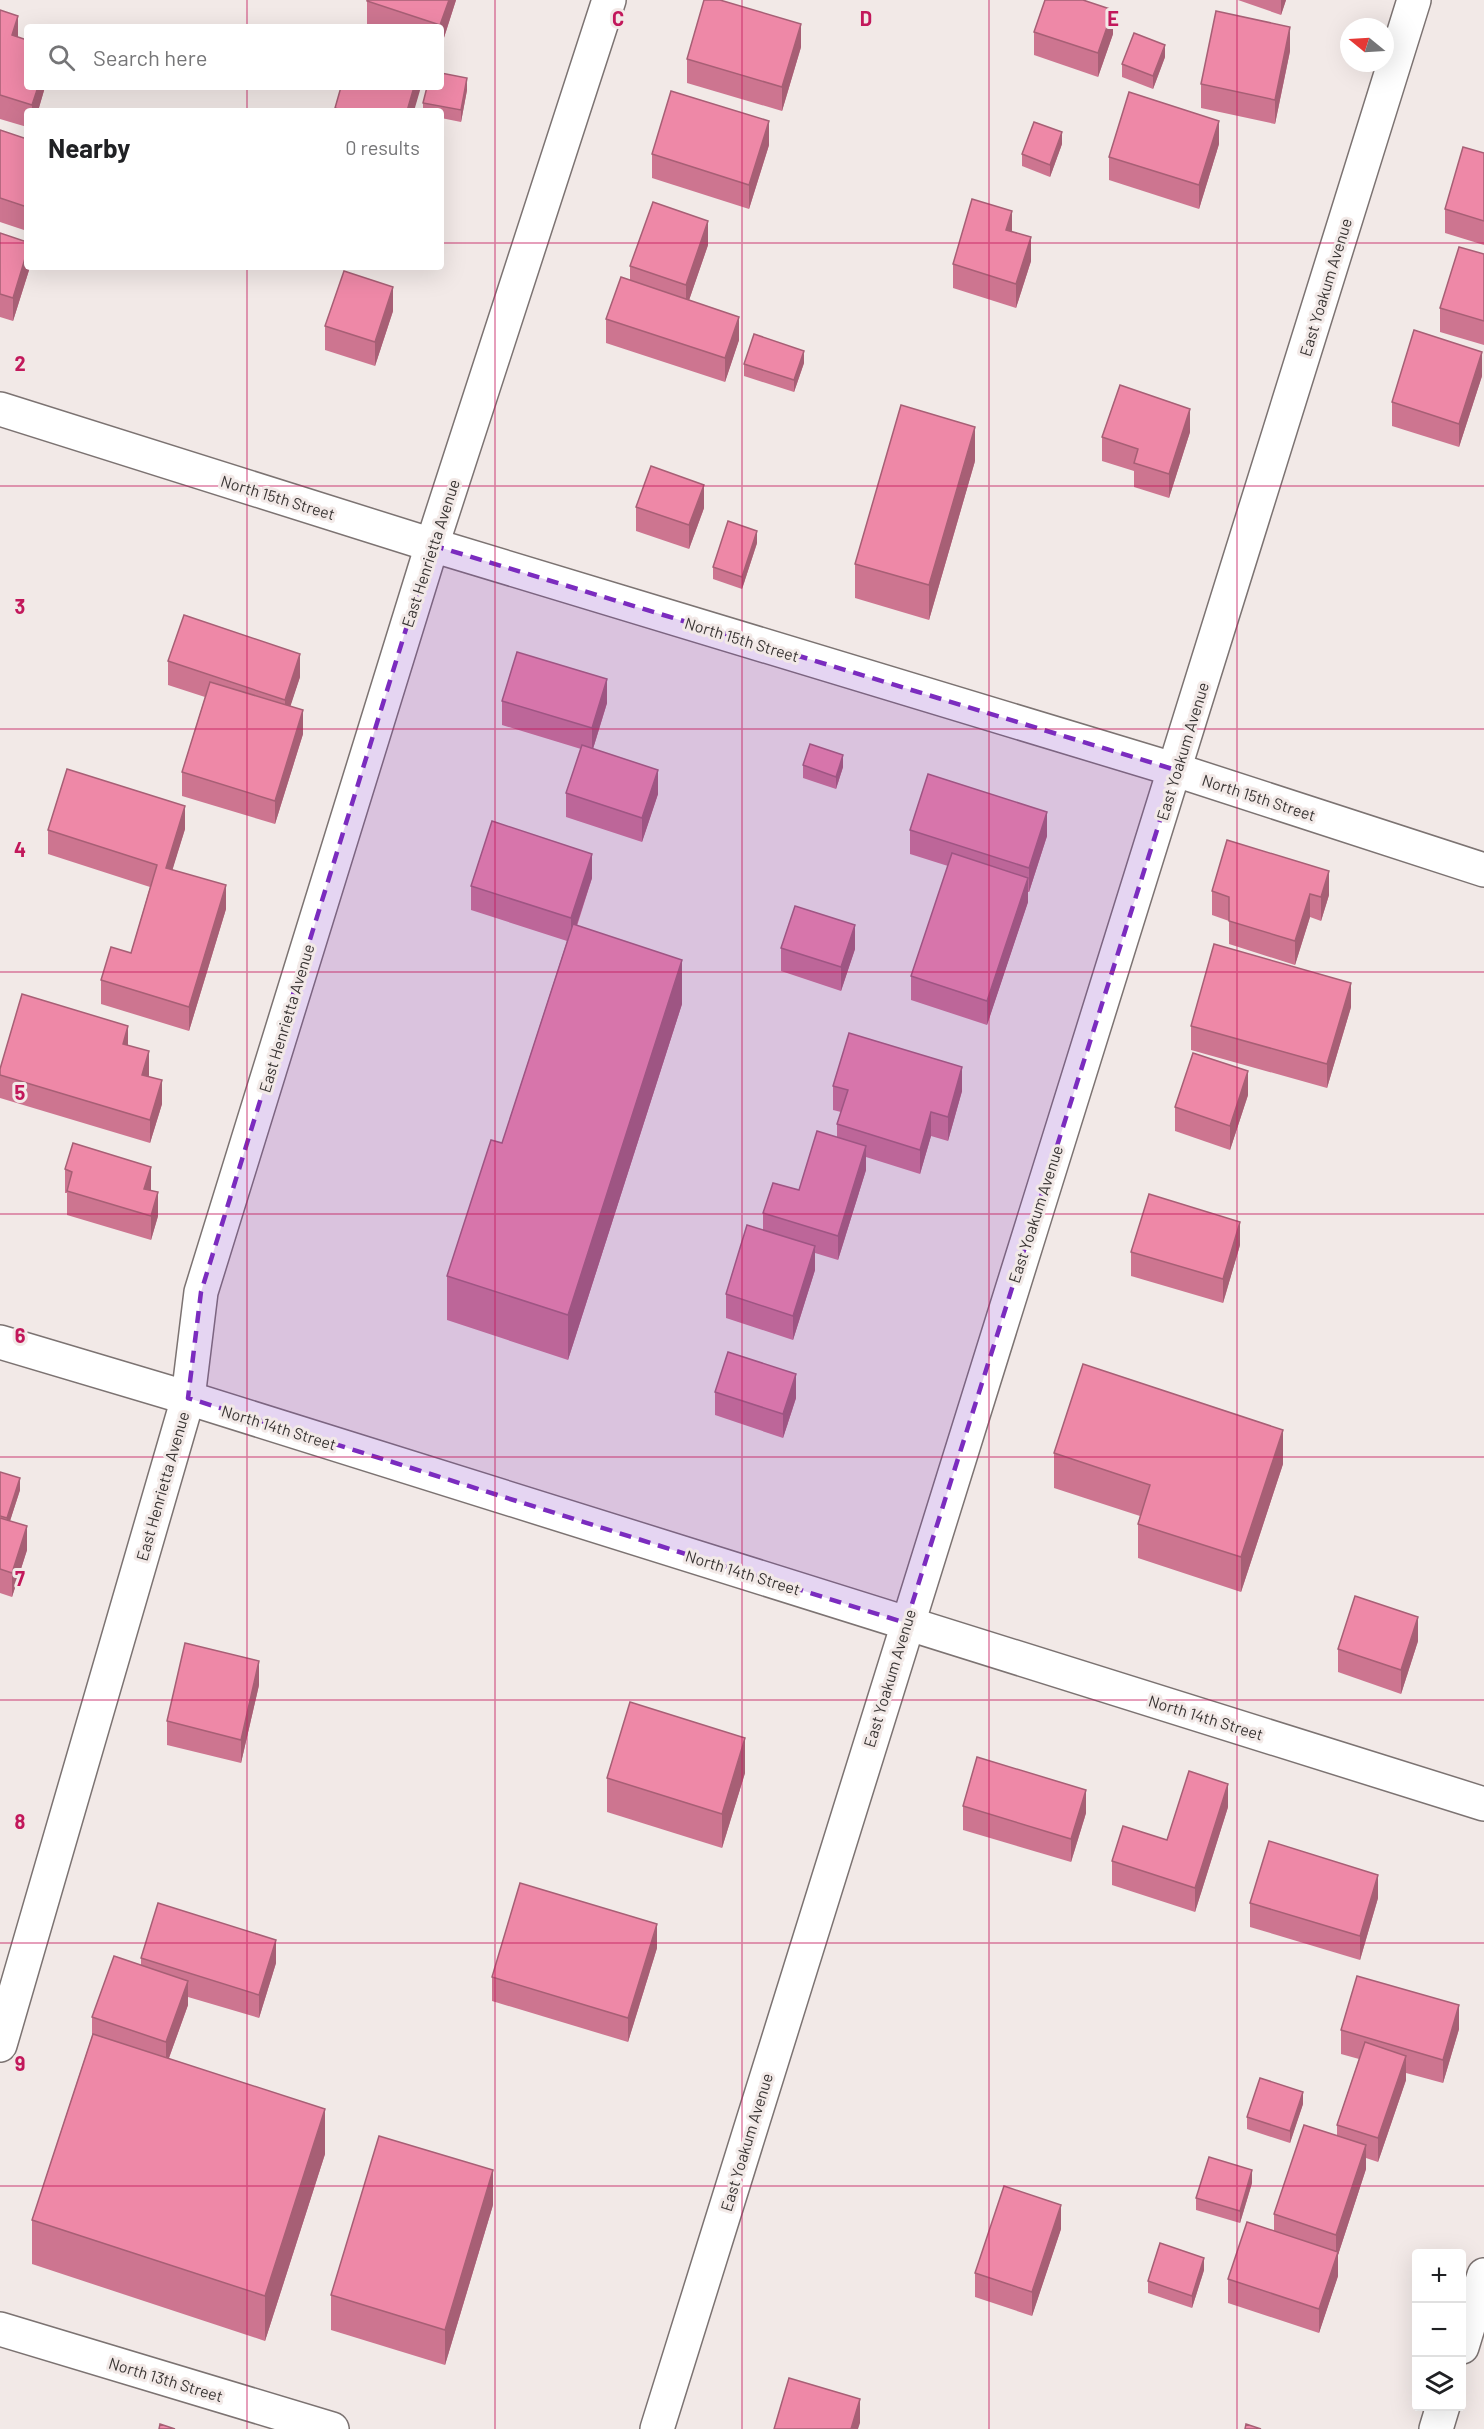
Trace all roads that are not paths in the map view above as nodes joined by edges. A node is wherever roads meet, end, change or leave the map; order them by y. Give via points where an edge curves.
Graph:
1 (609, 0) edge
2 (1414, 0) edge
3 (0, 410) edge
4 (432, 545) junction
5 (1176, 770) junction
6 (1484, 870) edge
7 (0, 1342) edge
8 (188, 1398) junction
9 (906, 1623) junction
10 (1484, 1804) edge
11 (0, 2045) edge
12 (1484, 2275) edge
13 (0, 2329) edge
14 (1466, 2331) edge
15 (1441, 2411) edge
16 (332, 2429) edge
17 (657, 2429) edge
18 (1436, 2429) edge

1 - 4 street, East Henrietta Avenue
2 - 5 street, East Yoakum Avenue
3 - 4 street, North 15th Street
4 - 5 street, North 15th Street
4 - 8 street, East Henrietta Avenue via 201,1292
5 - 6 street, North 15th Street
5 - 9 street, East Yoakum Avenue
7 - 8 street, North 14th Street
8 - 9 street, North 14th Street
8 - 11 street, East Henrietta Avenue
9 - 10 street, North 14th Street
9 - 17 street, East Yoakum Avenue
12 - 14 street
13 - 16 street, North 13th Street
15 - 18 street

